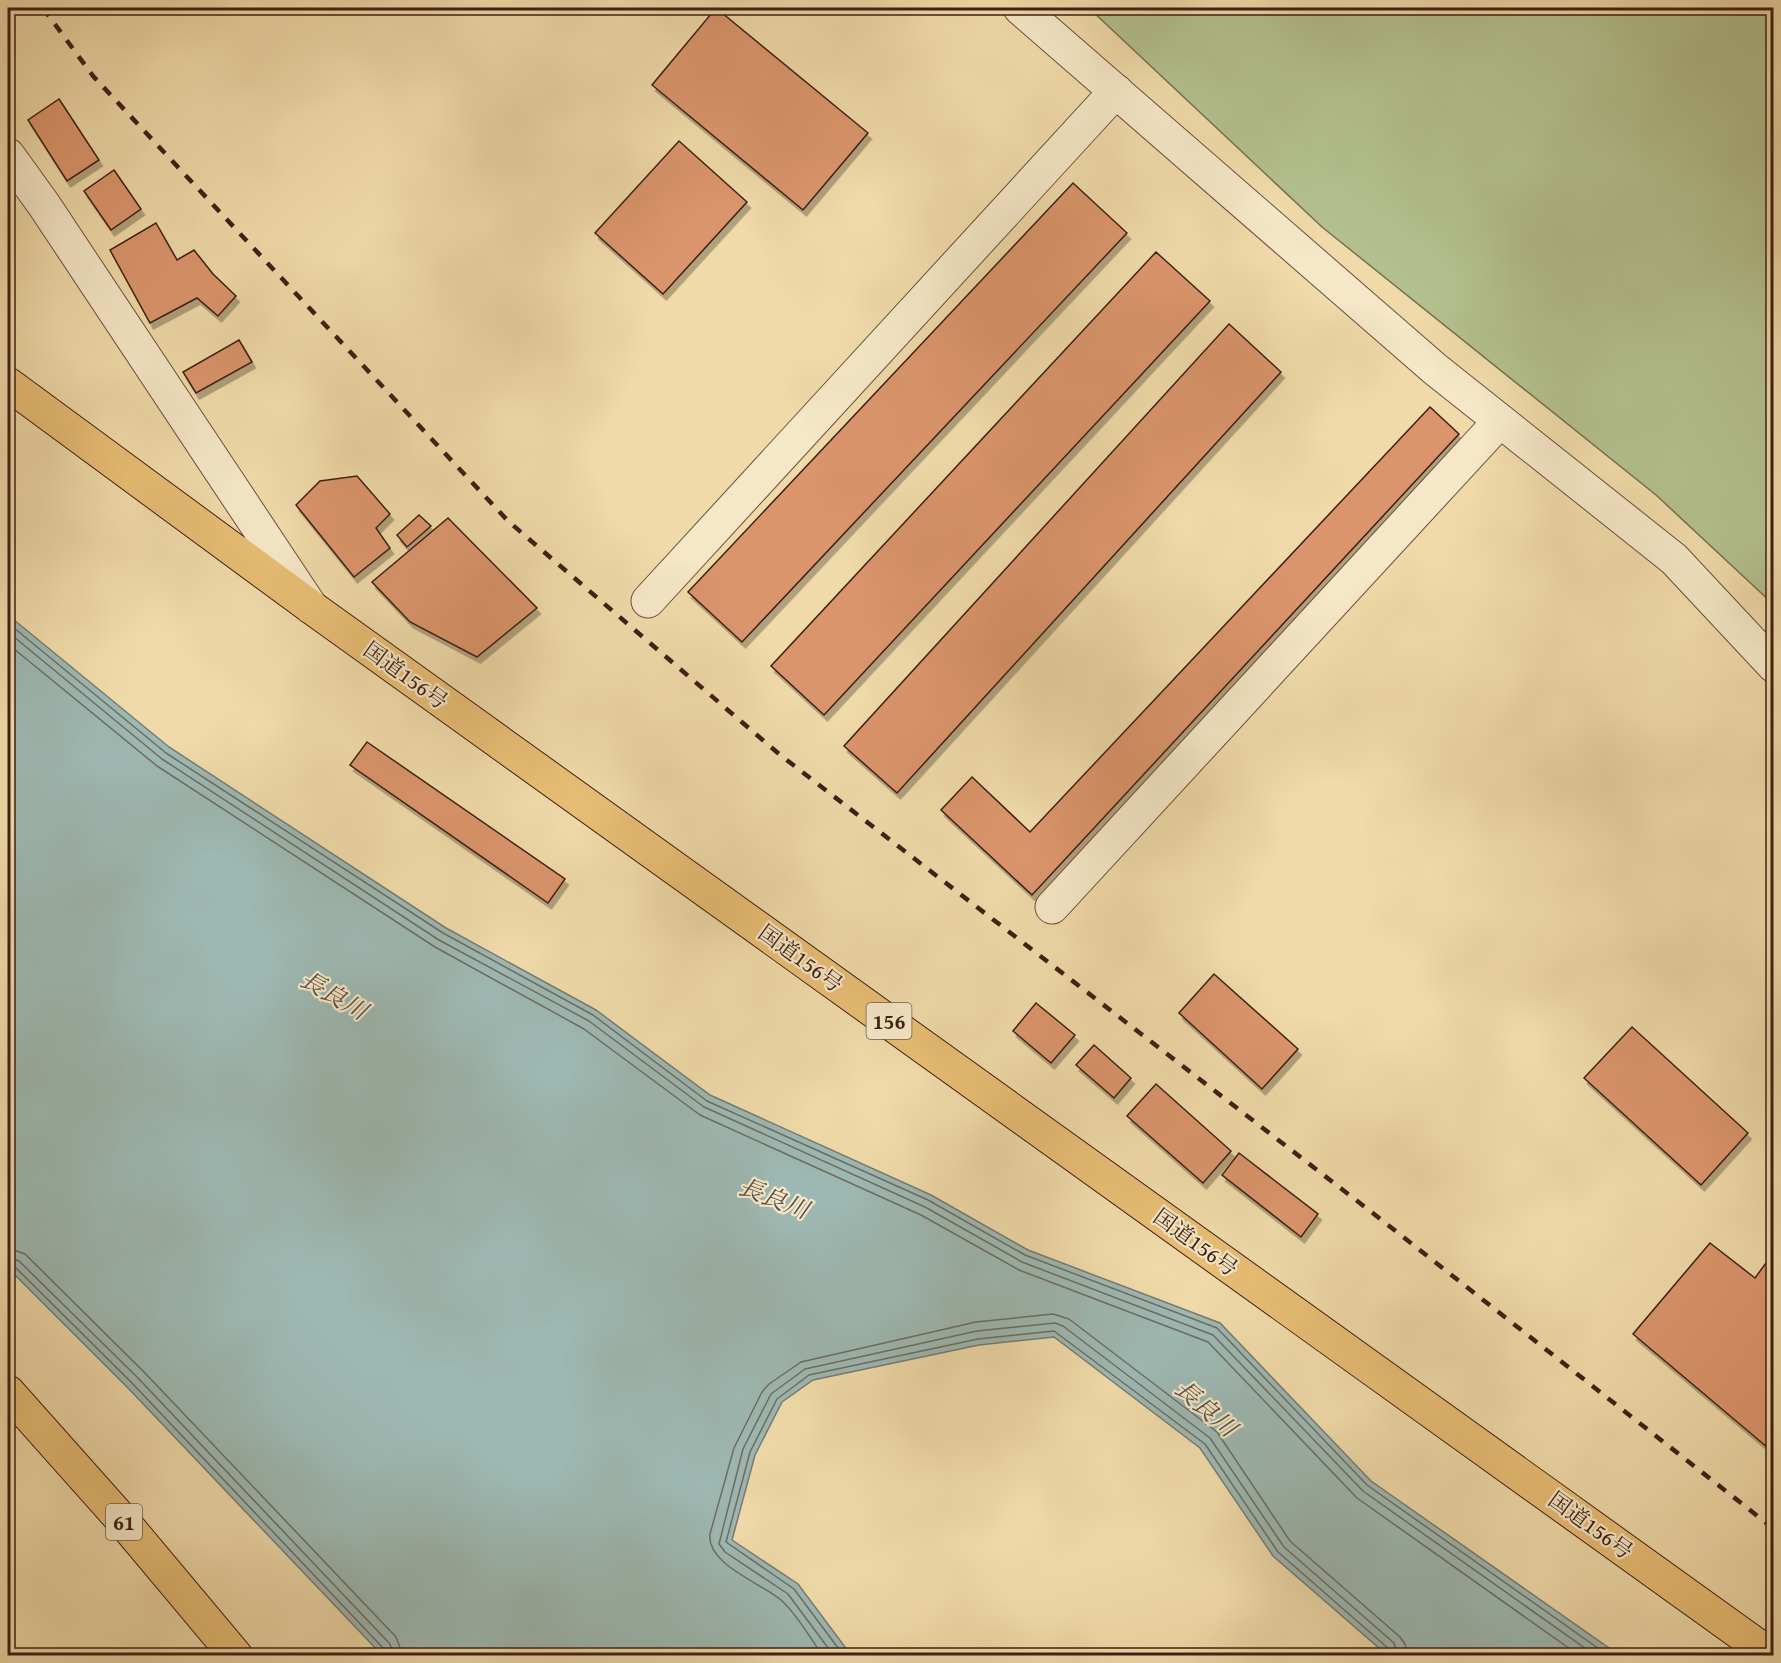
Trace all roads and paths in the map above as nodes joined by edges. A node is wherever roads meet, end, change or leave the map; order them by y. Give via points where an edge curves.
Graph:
1 (1020, 8) edge
2 (1116, 91) junction
3 (8, 155) edge
4 (8, 384) edge
5 (1500, 421) junction
6 (648, 601) dead end
7 (311, 607) junction
8 (1773, 666) edge
9 (1052, 907) dead end
10 (8, 1392) edge
11 (236, 1656) edge
12 (1772, 1656) edge

1 - 2 street
2 - 5 street
2 - 6 street
3 - 7 street
4 - 7 main road, 国道156号 / 156
5 - 8 street via 1674,559
5 - 9 street
7 - 12 main road, 国道156号 / 156
10 - 11 main road, 61 via 123,1520

